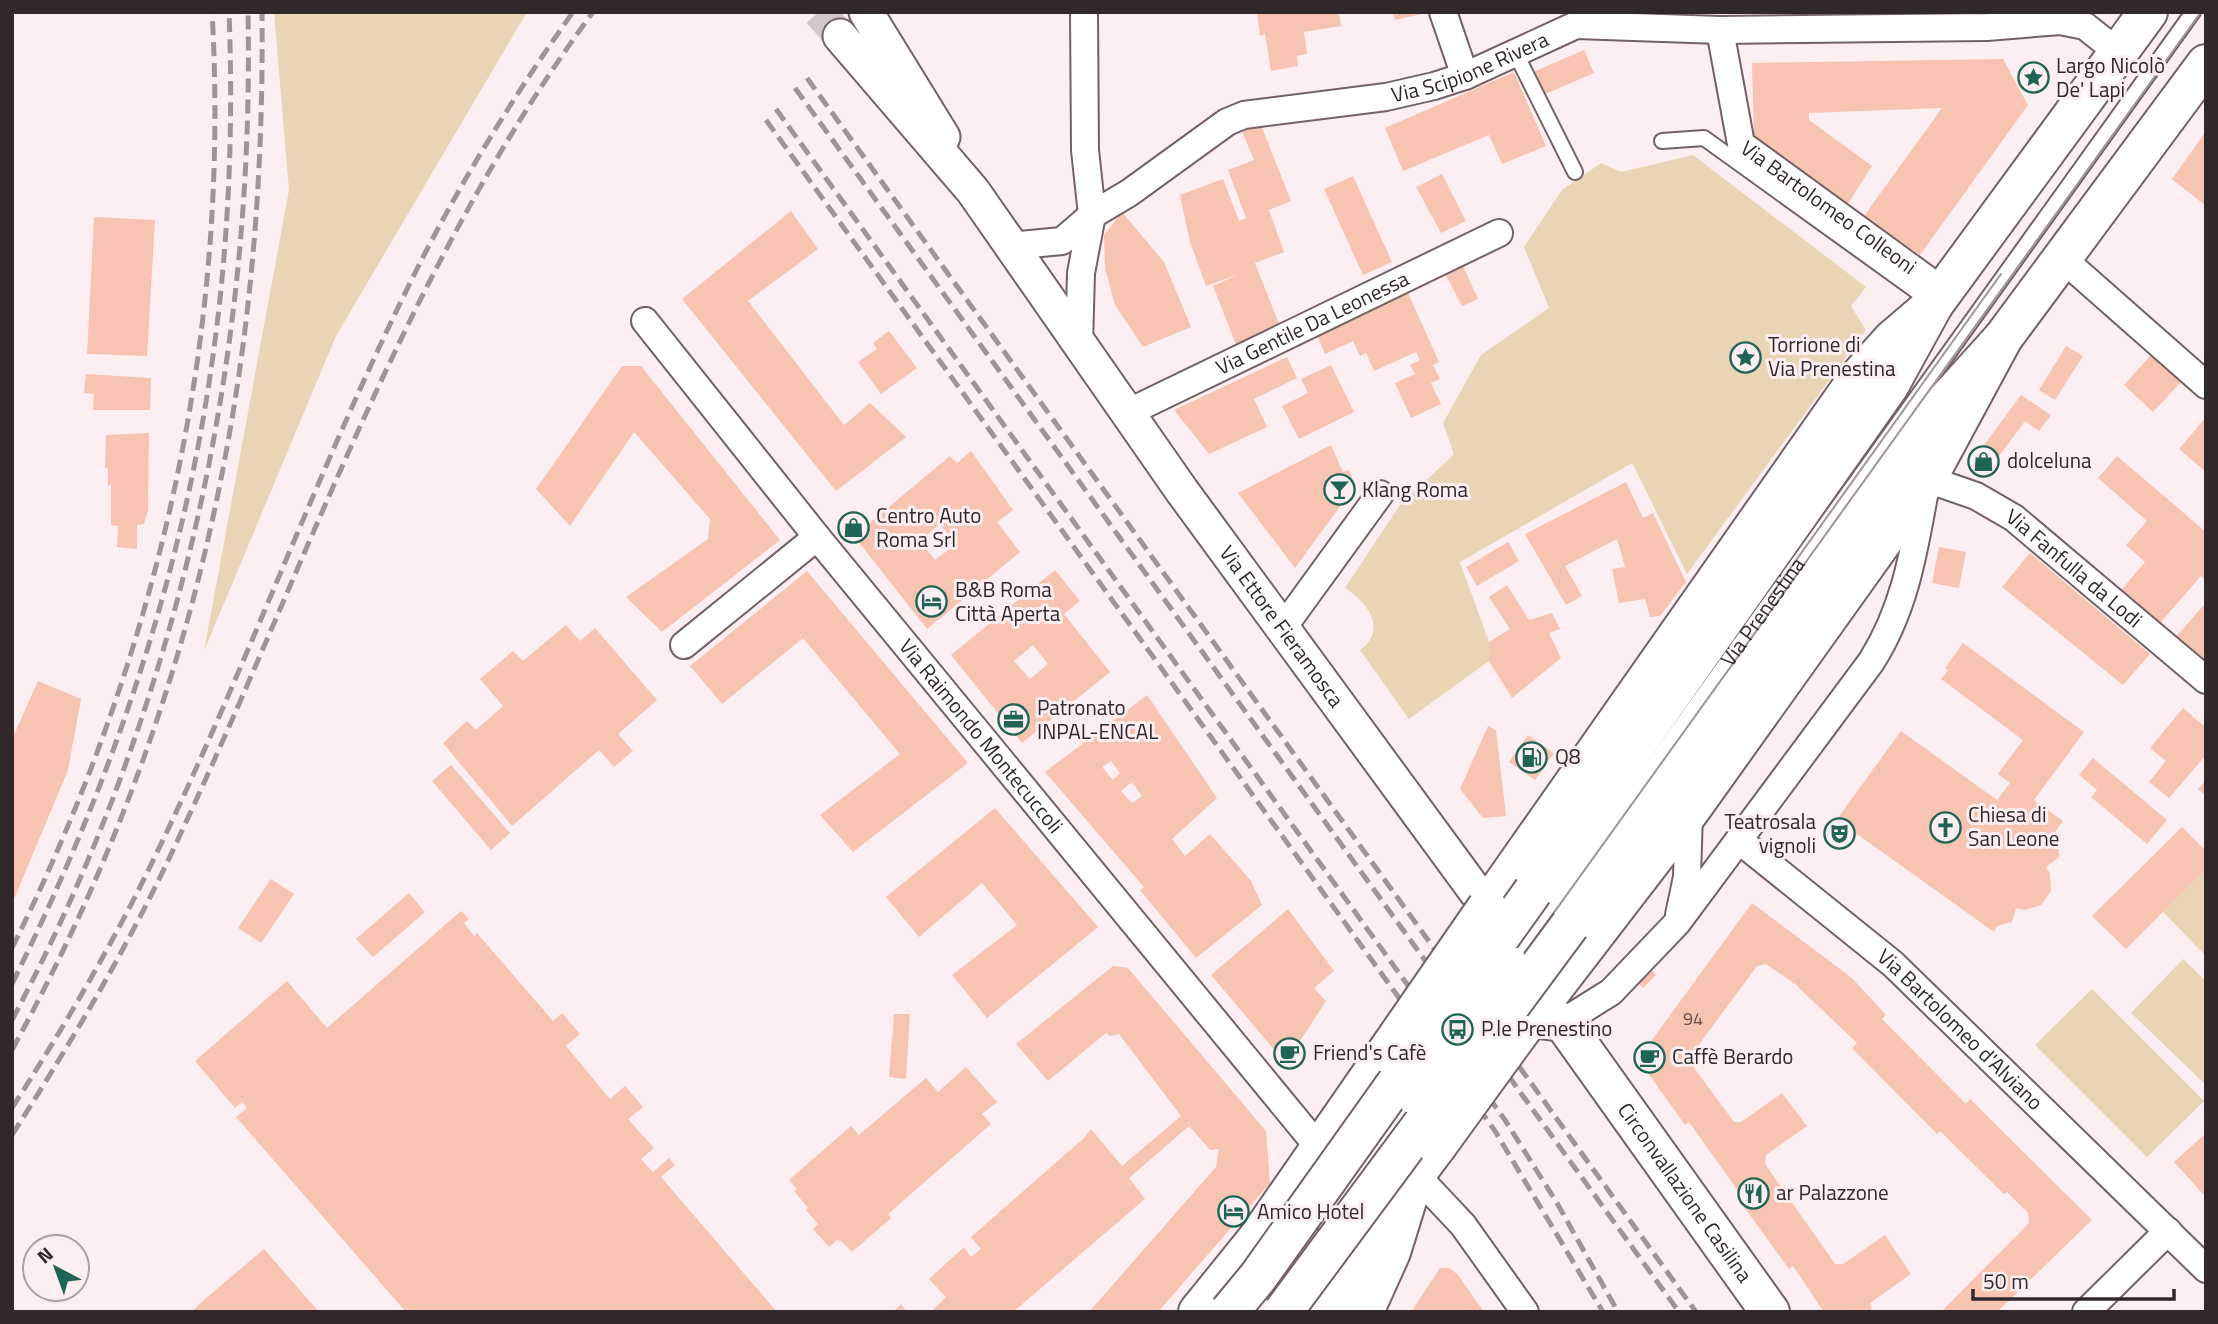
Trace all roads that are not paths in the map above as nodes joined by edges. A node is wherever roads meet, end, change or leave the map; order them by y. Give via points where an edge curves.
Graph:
1 (866, 12) tunnel mouth
2 (1084, 12) edge
3 (1443, 12) edge
4 (2148, 12) edge
5 (2193, 12) edge
6 (2080, 19) edge
7 (1720, 30) junction
8 (840, 36) tunnel mouth
9 (2119, 53) junction
10 (1516, 54) junction
11 (2204, 71) edge
12 (1465, 76) junction
13 (1662, 141) dead end
14 (1575, 172) dead end
15 (973, 191) junction
16 (1092, 215) junction
17 (1499, 233) dead end
18 (1010, 246) junction
19 (2063, 259) junction
20 (1938, 298) junction
21 (645, 321) dead end
22 (2003, 338) junction
23 (1079, 344) junction
24 (2206, 385) edge
25 (1127, 413) junction
26 (1927, 479) junction
27 (1380, 494) dead end
28 (817, 537) junction
29 (1282, 629) junction
30 (684, 645) dead end
31 (2206, 680) edge
32 (1689, 812) junction
33 (1740, 842) junction
34 (1487, 907) junction
35 (1543, 919) junction
36 (1677, 923) junction
37 (1538, 1024) junction
38 (1338, 1151) junction
39 (1426, 1160) junction
40 (2168, 1231) junction
41 (1345, 1267) junction
42 (2206, 1269) edge
43 (1198, 1312) edge
44 (1229, 1312) edge
45 (1283, 1312) edge
46 (1313, 1312) edge
47 (1357, 1312) edge
48 (1364, 1312) edge
49 (1525, 1312) edge
50 (1770, 1312) edge
51 (2086, 1312) edge

1 - 15 street, Via Ettore Fieramosca
2 - 16 street via 1085,150
3 - 12 street
4 - 9 main road
5 - 35 lane, Via Prenestina
6 - 7 street, Via Scipione Rivera via 1987,27
6 - 9 street
7 - 10 street, Via Scipione Rivera via 1576,25
7 - 20 street, Via Bartolomeo Colleoni via 1741,144
8 - 15 street, Via Ettore Fieramosca
9 - 20 main road
10 - 12 street, Via Scipione Rivera
10 - 14 lane
11 - 19 main road
12 - 16 street, Via Scipione Rivera via 1397,95 1244,116 1213,131
13 - 20 lane, Via Bartolomeo Colleoni via 1704,138
15 - 18 street, Via Ettore Fieramosca
16 - 18 street via 1062,242
16 - 23 street via 1081,273
17 - 25 street, Via Gentile Da Leonessa
18 - 23 street, Via Ettore Fieramosca
19 - 22 main road
19 - 24 street
20 - 34 main road via 1863,371
20 - 44 main road, bridge via 1889,386 1371,1119
21 - 28 street, Via Raimondo Montecuccoli
22 - 26 main road
22 - 45 main road, bridge via 1953,390 1570,925
23 - 25 street, Via Ettore Fieramosca
25 - 29 street, Via Ettore Fieramosca
26 - 31 street, Via Fanfulla da Lodi via 1976,496 2014,518
26 - 32 main road
26 - 33 street via 1905,592 1888,634
27 - 29 street
28 - 30 street
28 - 38 street, Via Raimondo Montecuccoli
29 - 34 street, Via Ettore Fieramosca
32 - 36 street via 1687,877
32 - 37 main road
33 - 36 street
33 - 40 street, Via Bartolomeo d'Alviano via 1893,964
34 - 35 lane
34 - 38 main road, bridge via 1386,1053
35 - 38 lane, Via Prenestina, bridge via 1408,1105
36 - 37 street via 1611,992
37 - 39 main road, bridge
37 - 50 main road, Circonvallazione Casilina via 1601,1073
38 - 39 street via 1387,1183
38 - 41 main road via 1335,1214
38 - 43 main road
39 - 41 main road
39 - 48 main road
39 - 49 street via 1463,1225
40 - 42 street, Via Bartolomeo d'Alviano
40 - 51 street
41 - 46 main road
41 - 47 main road

